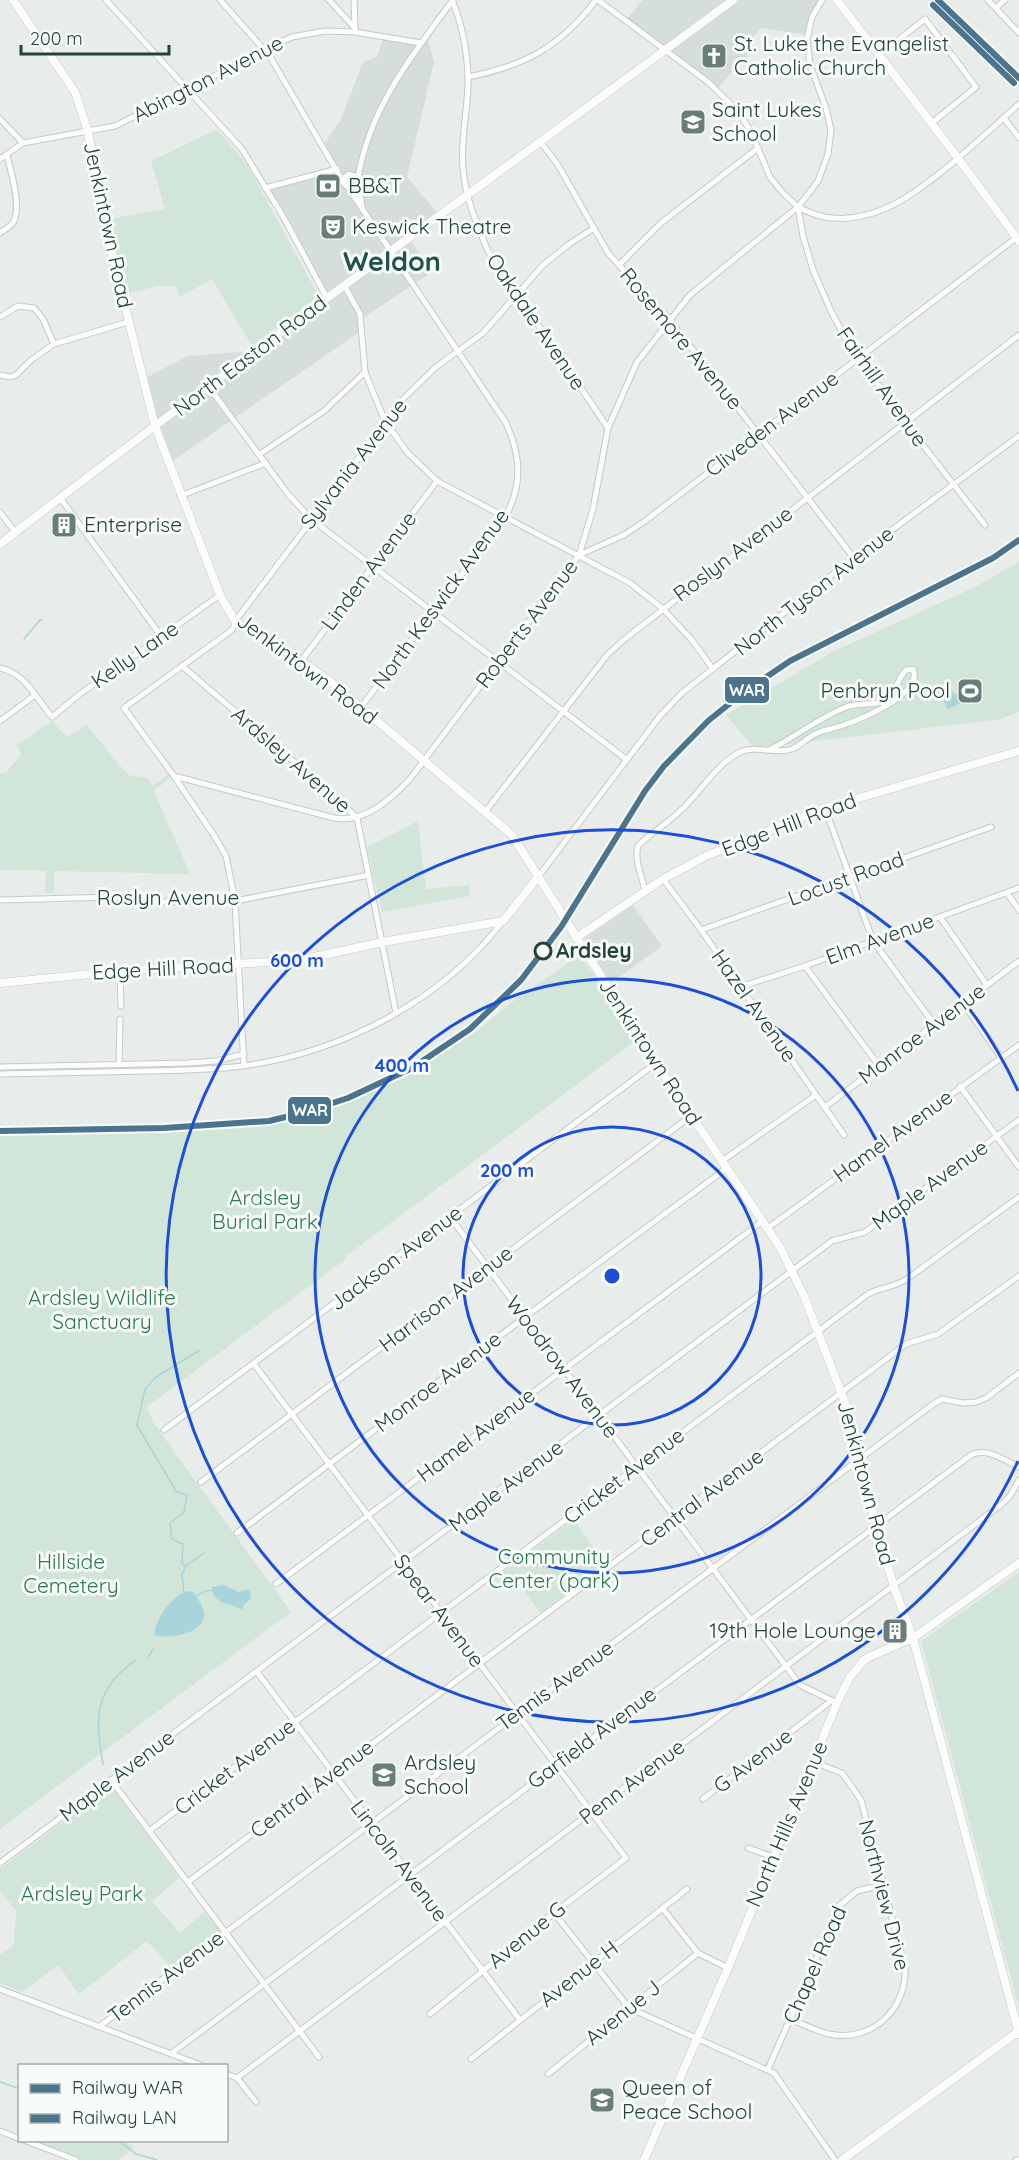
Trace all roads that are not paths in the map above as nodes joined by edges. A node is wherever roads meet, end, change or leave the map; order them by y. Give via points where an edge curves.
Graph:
1 (106, 0) edge
2 (220, 0) edge
3 (329, 0) edge
4 (354, 0) edge
5 (453, 0) edge
6 (597, 0) edge
7 (732, 0) edge
8 (822, 0) edge
9 (837, 0) edge
10 (988, 0) edge
11 (1005, 0) edge
12 (17, 3) edge
13 (996, 8) junction
14 (355, 30) junction
15 (1019, 33) edge
16 (421, 43) junction
17 (264, 50) junction
18 (664, 50) junction
19 (879, 55) junction
20 (468, 77) junction
21 (188, 90) junction
22 (1019, 104) edge
23 (1004, 118) junction
24 (0, 119) edge
25 (932, 123) junction
26 (88, 132) junction
27 (1019, 138) edge
28 (540, 141) junction
29 (23, 143) junction
30 (364, 148) junction
31 (758, 148) junction
32 (7, 156) junction
33 (958, 158) junction
34 (0, 159) edge
35 (337, 170) junction
36 (349, 174) junction
37 (358, 180) junction
38 (346, 185) junction
39 (265, 188) junction
40 (467, 196) junction
41 (798, 207) junction
42 (363, 210) junction
43 (594, 228) junction
44 (0, 233) edge
45 (1018, 240) edge
46 (389, 252) junction
47 (619, 266) junction
48 (344, 285) junction
49 (516, 295) junction
50 (327, 298) junction
51 (0, 317) edge
52 (669, 319) junction
53 (128, 322) junction
54 (1019, 335) edge
55 (54, 344) junction
56 (457, 352) junction
57 (858, 358) junction
58 (365, 372) junction
59 (0, 375) edge
60 (208, 387) junction
61 (385, 421) junction
62 (905, 422) junction
63 (155, 426) junction
64 (608, 428) junction
65 (758, 434) junction
66 (1019, 436) edge
67 (260, 454) junction
68 (266, 463) junction
69 (437, 481) junction
70 (954, 485) junction
71 (180, 496) junction
72 (807, 498) junction
73 (61, 499) junction
74 (0, 512) edge
75 (505, 517) junction
76 (311, 519) junction
77 (985, 525) dead end
78 (15, 532) junction
79 (0, 544) edge
80 (579, 555) junction
81 (854, 558) junction
82 (373, 566) junction
83 (220, 595) junction
84 (662, 608) junction
85 (434, 611) junction
86 (237, 622) junction
87 (161, 636) junction
88 (301, 661) junction
89 (499, 662) junction
90 (182, 666) junction
91 (0, 668) edge
92 (713, 669) junction
93 (35, 695) junction
94 (361, 707) junction
95 (564, 711) junction
96 (0, 721) edge
97 (771, 749) junction
98 (1019, 751) edge
99 (626, 759) junction
100 (424, 762) junction
101 (174, 776) junction
102 (825, 808) junction
103 (485, 812) junction
104 (357, 818) junction
105 (991, 827) dead end
106 (369, 875) junction
107 (538, 877) junction
108 (849, 877) junction
109 (663, 879) junction
110 (1019, 888) edge
111 (645, 890) junction
112 (1007, 893) junction
113 (0, 900) edge
114 (235, 901) junction
115 (1019, 910) edge
116 (940, 917) junction
117 (503, 921) junction
118 (701, 930) junction
119 (576, 938) junction
120 (873, 941) junction
121 (383, 942) junction
122 (1019, 961) edge
123 (239, 965) junction
124 (806, 966) junction
125 (120, 971) junction
126 (0, 983) edge
127 (987, 985) junction
128 (740, 987) junction
129 (963, 1003) junction
130 (121, 1006) dead end
131 (396, 1013) junction
132 (120, 1019) dead end
133 (934, 1024) junction
134 (1019, 1045) edge
135 (244, 1054) junction
136 (1001, 1057) junction
137 (656, 1063) junction
138 (119, 1064) junction
139 (178, 1064) junction
140 (244, 1066) junction
141 (879, 1066) junction
142 (0, 1067) edge
143 (193, 1070) junction
144 (119, 1072) junction
145 (0, 1074) edge
146 (960, 1086) junction
147 (816, 1095) junction
148 (825, 1107) junction
149 (691, 1116) junction
150 (1019, 1120) edge
151 (844, 1134) dead end
152 (996, 1137) junction
153 (724, 1164) junction
154 (1019, 1167) edge
155 (1019, 1197) edge
156 (450, 1217) junction
157 (765, 1224) junction
158 (489, 1267) junction
159 (794, 1271) junction
160 (1019, 1276) edge
161 (525, 1317) junction
162 (818, 1332) junction
163 (254, 1365) junction
164 (565, 1370) junction
165 (1019, 1373) edge
166 (842, 1394) junction
167 (291, 1414) junction
168 (599, 1417) junction
169 (164, 1430) dead end
170 (862, 1458) junction
171 (329, 1466) junction
172 (636, 1467) junction
173 (1019, 1467) edge
174 (1019, 1480) edge
175 (201, 1482) dead end
176 (367, 1516) junction
177 (674, 1518) junction
178 (876, 1527) junction
179 (237, 1533) dead end
180 (403, 1563) junction
181 (1019, 1563) edge
182 (713, 1569) junction
183 (276, 1584) dead end
184 (894, 1587) junction
185 (440, 1614) junction
186 (751, 1620) junction
187 (913, 1638) junction
188 (479, 1664) junction
189 (786, 1667) junction
190 (257, 1672) junction
191 (834, 1702) junction
192 (516, 1714) junction
193 (295, 1722) junction
194 (813, 1762) junction
195 (554, 1766) junction
196 (333, 1773) junction
197 (111, 1780) junction
198 (703, 1798) dead end
199 (590, 1813) junction
200 (370, 1823) junction
201 (149, 1831) junction
202 (748, 1848) dead end
203 (773, 1857) junction
204 (626, 1858) joint
205 (0, 1863) edge
206 (410, 1875) junction
207 (188, 1882) junction
208 (883, 1885) junction
209 (687, 1889) dead end
210 (663, 1909) junction
211 (554, 1912) junction
212 (445, 1922) junction
213 (225, 1932) junction
214 (698, 1953) junction
215 (593, 1962) junction
216 (728, 1968) junction
217 (483, 1972) junction
218 (264, 1982) junction
219 (0, 1989) edge
220 (629, 2008) junction
221 (430, 2014) dead end
222 (790, 2019) junction
223 (520, 2020) junction
224 (100, 2026) junction
225 (299, 2030) junction
226 (1019, 2032) edge
227 (696, 2038) junction
228 (172, 2054) junction
229 (319, 2057) dead end
230 (471, 2059) dead end
231 (198, 2064) edge
232 (768, 2069) junction
233 (548, 2074) dead end
234 (228, 2075) edge
235 (237, 2078) junction
236 (256, 2102) dead end
237 (0, 2132) edge
238 (18, 2138) edge
239 (29, 2142) edge
240 (76, 2160) edge
241 (644, 2160) edge
242 (835, 2160) edge
243 (842, 2160) edge

1 - 21 street
2 - 17 street
3 - 14 street
4 - 14 street
5 - 16 street, North Keswick Avenue
5 - 20 street, Oakdale Avenue
6 - 18 street
6 - 20 street via 579,22 546,50 508,68
7 - 18 street, North Easton Road
8 - 41 street, Roberts Avenue via 811,21 807,48 829,117 830,144 818,181
9 - 19 street
10 - 13 street
11 - 13 street
12 - 26 street, Jenkintown Road via 75,92
13 - 15 street
14 - 16 street, Abington Avenue
14 - 17 street, Abington Avenue via 292,37
16 - 30 street, North Keswick Avenue via 382,104
17 - 21 street, Abington Avenue
17 - 35 street
18 - 28 street, North Easton Road
18 - 31 street via 731,103
19 - 25 street
19 - 25 street via 925,19 976,87
20 - 40 street, Oakdale Avenue via 462,133
21 - 26 street, Abington Avenue via 115,126
21 - 39 street via 242,149
22 - 23 street
23 - 27 street
23 - 33 street
24 - 29 street
25 - 33 street
26 - 29 street, Abington Avenue
26 - 53 street, Jenkintown Road via 103,218
28 - 40 street, North Easton Road
28 - 43 street, Rosemore Avenue
29 - 32 street, Abington Avenue
30 - 36 street, North Keswick Avenue
30 - 37 street, North Keswick Avenue
31 - 41 street via 774,182
31 - 47 street via 661,223
32 - 34 street, Abington Avenue
32 - 44 street via 16,214 13,223
33 - 41 street via 916,193 875,212 837,218
33 - 45 street
35 - 36 street
35 - 38 street
35 - 39 street
36 - 37 street
36 - 38 street, North Keswick Avenue via 345,177
37 - 38 street via 353,188
37 - 42 street, North Keswick Avenue
38 - 42 street, North Keswick Avenue
39 - 50 street
40 - 46 street, North Easton Road
40 - 49 street, Oakdale Avenue via 488,252
41 - 52 street, Roberts Avenue via 706,280
41 - 57 street, Fairhill Avenue via 808,254 822,291
42 - 46 street, North Keswick Avenue
43 - 47 street, Rosemore Avenue
43 - 49 street, Sylvania Avenue via 548,261
45 - 57 street, Cliveden Avenue
46 - 48 street, North Easton Road
46 - 56 street, North Keswick Avenue
47 - 52 street, Rosemore Avenue
48 - 50 street, North Easton Road
48 - 58 street via 360,314
49 - 56 street, Sylvania Avenue via 483,333
49 - 64 street, Oakdale Avenue
50 - 60 street, North Easton Road
51 - 55 street via 18,306 34,308
52 - 64 street, Roberts Avenue via 637,362
52 - 65 street, Rosemore Avenue
53 - 55 street
53 - 63 street, Jenkintown Road
54 - 62 street, Roslyn Avenue
55 - 59 street via 16,375
56 - 61 street, Sylvania Avenue via 429,374
56 - 75 street, North Keswick Avenue via 514,441 518,480
57 - 62 street, Fairhill Avenue
57 - 65 street, Cliveden Avenue
58 - 61 street
58 - 67 street via 324,411
60 - 63 street, North Easton Road
60 - 67 street
61 - 69 street via 407,452
61 - 76 street, Sylvania Avenue
62 - 70 street, Fairhill Avenue
62 - 72 street, Roslyn Avenue
63 - 71 street, Jenkintown Road
63 - 73 street, North Easton Road
64 - 80 street, Roberts Avenue via 593,509
65 - 72 street, Rosemore Avenue
65 - 80 street, Cliveden Avenue via 624,535
66 - 70 street, North Tyson Avenue
67 - 68 street
68 - 71 street
68 - 76 street
69 - 75 street
69 - 82 street, Linden Avenue
70 - 77 street, Fairhill Avenue
70 - 81 street, North Tyson Avenue
71 - 83 street, Jenkintown Road
72 - 81 street, Rosemore Avenue
72 - 84 street, Roslyn Avenue
73 - 78 street, North Easton Road
73 - 87 street
74 - 78 street
75 - 80 street
75 - 85 street, North Keswick Avenue
76 - 82 street
76 - 86 street, Sylvania Avenue
78 - 79 street, North Easton Road
80 - 84 street via 630,583
80 - 89 street, Roberts Avenue
81 - 92 street, North Tyson Avenue
82 - 85 street
82 - 88 street, Linden Avenue
83 - 86 street, Jenkintown Road
83 - 87 street, Kelly Lane
84 - 92 street
84 - 95 street, Roslyn Avenue via 608,654
85 - 89 street
85 - 94 street, North Keswick Avenue
86 - 88 street, Jenkintown Road
86 - 90 street, Sylvania Avenue via 232,630
87 - 93 street, Kelly Lane via 52,717
88 - 94 street, Jenkintown Road
89 - 95 street
89 - 100 street, Roberts Avenue
90 - 101 street, Sylvania Avenue via 124,708
90 - 104 street, Ardsley Avenue
91 - 93 street via 13,671
92 - 99 street, North Tyson Avenue via 682,693
93 - 96 street
94 - 100 street, Jenkintown Road
95 - 99 street
95 - 103 street, Roslyn Avenue
97 - 97 street via 791,749 816,733 888,705 913,683 913,669 906,670 884,701 847,707
97 - 111 street via 750,749 733,756 682,810 638,846
98 - 102 street, Edge Hill Road
99 - 107 street, North Tyson Avenue
100 - 103 street, Jenkintown Road
100 - 104 street, Roberts Avenue via 388,800
101 - 104 street via 334,818
101 - 114 street via 226,856
102 - 108 street
102 - 109 street, Edge Hill Road via 706,856
103 - 107 street, Jenkintown Road via 512,835
104 - 106 street, Ardsley Avenue
105 - 108 street, Locust Road
106 - 114 street, Roslyn Avenue
106 - 121 street, Ardsley Avenue
107 - 117 street
107 - 119 street, Jenkintown Road
108 - 118 street, Locust Road
108 - 120 street
109 - 111 street, Edge Hill Road
109 - 118 street, Hazel Avenue
110 - 112 street, Elm Avenue
111 - 119 street, Edge Hill Road
112 - 115 street
112 - 116 street, Elm Avenue
113 - 114 street, Roslyn Avenue via 116,897 161,902
114 - 123 street
116 - 120 street, Elm Avenue
116 - 127 street
117 - 121 street, Edge Hill Road
117 - 131 street via 453,974
118 - 128 street, Hazel Avenue
119 - 137 street, Jenkintown Road
120 - 124 street, Elm Avenue
120 - 133 street
121 - 123 street, Edge Hill Road via 300,960
121 - 131 street, Ardsley Avenue
122 - 127 street, Monroe Avenue
123 - 125 street, Edge Hill Road
123 - 135 street
124 - 128 street, Elm Avenue
124 - 141 street
125 - 126 street, Edge Hill Road
125 - 130 street
127 - 129 street, Monroe Avenue
128 - 147 street, Hazel Avenue
129 - 133 street, Monroe Avenue
129 - 136 street
131 - 140 street via 334,1043
132 - 138 street
133 - 141 street, Monroe Avenue
134 - 136 street, Hamel Avenue
135 - 139 street
135 - 140 street
136 - 146 street, Hamel Avenue
137 - 149 street, Jenkintown Road
137 - 156 street, Jackson Avenue
138 - 139 street
138 - 142 street
138 - 144 street
139 - 143 street
140 - 143 street
141 - 148 street, Monroe Avenue
143 - 144 street
144 - 145 street
146 - 152 street
146 - 157 street, Hamel Avenue
147 - 148 street, Hazel Avenue
147 - 153 street, Monroe Avenue
148 - 151 street, Hazel Avenue
149 - 153 street, Jenkintown Road
149 - 158 street, Harrison Avenue
150 - 152 street, Maple Avenue
152 - 154 street
152 - 159 street, Maple Avenue via 865,1232 832,1241
153 - 157 street, Jenkintown Road
153 - 161 street, Monroe Avenue
155 - 162 street, Cricket Avenue via 907,1280 868,1294
156 - 158 street, Woodrow Avenue
156 - 163 street, Jackson Avenue
157 - 159 street, Jenkintown Road
157 - 164 street, Hamel Avenue
158 - 161 street, Woodrow Avenue
158 - 167 street, Harrison Avenue
159 - 162 street, Jenkintown Road
159 - 168 street, Maple Avenue
160 - 166 street, Central Avenue via 938,1334 906,1344
161 - 164 street, Woodrow Avenue
161 - 171 street, Monroe Avenue
162 - 166 street, Jenkintown Road
162 - 172 street, Cricket Avenue
163 - 167 street, Spear Avenue
163 - 169 street, Jackson Avenue
164 - 168 street, Woodrow Avenue
164 - 176 street, Hamel Avenue
165 - 170 street, Tennis Avenue via 976,1402 937,1401
166 - 170 street, Jenkintown Road
166 - 177 street, Central Avenue
167 - 171 street, Spear Avenue
167 - 175 street, Harrison Avenue
168 - 172 street, Woodrow Avenue
168 - 180 street, Maple Avenue
170 - 178 street, Jenkintown Road
170 - 182 street, Tennis Avenue
171 - 176 street, Spear Avenue
171 - 179 street, Monroe Avenue
172 - 177 street, Woodrow Avenue
172 - 185 street, Cricket Avenue
173 - 178 street, Garfield Avenue via 988,1453 974,1453
174 - 184 street, Penn Avenue via 1007,1501
176 - 180 street, Spear Avenue
176 - 183 street, Hamel Avenue
177 - 182 street, Woodrow Avenue
177 - 188 street, Central Avenue
178 - 184 street, Jenkintown Road
178 - 186 street, Garfield Avenue
180 - 185 street, Spear Avenue
180 - 190 street, Maple Avenue
181 - 187 street, North Hills Avenue
182 - 186 street, Woodrow Avenue
182 - 192 street, Tennis Avenue
184 - 187 street, Jenkintown Road
184 - 189 street, Penn Avenue
185 - 188 street, Spear Avenue
185 - 193 street, Cricket Avenue
186 - 189 street, Woodrow Avenue
186 - 195 street, Garfield Avenue
187 - 191 street, North Hills Avenue via 864,1660
187 - 226 street, Jenkintown Road
188 - 192 street, Spear Avenue
188 - 196 street, Central Avenue
189 - 191 street, Woodrow Avenue via 800,1685
189 - 199 street, Penn Avenue
190 - 193 street, Lincoln Avenue
190 - 197 street, Maple Avenue
191 - 194 street, North Hills Avenue
191 - 198 street, G Avenue
192 - 195 street, Spear Avenue
192 - 200 street, Tennis Avenue
193 - 196 street, Lincoln Avenue
193 - 201 street, Cricket Avenue
194 - 203 street, North Hills Avenue
194 - 208 street, Northview Drive via 842,1773 861,1800
195 - 199 street, Spear Avenue
195 - 206 street, Garfield Avenue
196 - 200 street, Lincoln Avenue
196 - 207 street, Central Avenue
197 - 201 street
197 - 205 street, Maple Avenue
199 - 204 street, Spear Avenue
199 - 212 street, Penn Avenue
200 - 206 street, Lincoln Avenue
200 - 213 street, Tennis Avenue
201 - 207 street
202 - 203 street
203 - 216 street, North Hills Avenue
204 - 211 street, Avenue G
206 - 212 street, Lincoln Avenue
206 - 218 street, Garfield Avenue
207 - 213 street
208 - 222 street, Chapel Road via 853,1893 840,1905
208 - 222 street, Northview Drive via 905,1968 904,1985 894,2011 871,2029 848,2035 828,2034
209 - 210 street, Avenue H
210 - 214 street
210 - 215 street, Avenue H
211 - 215 street
211 - 217 street, Avenue G
212 - 217 street, Lincoln Avenue
212 - 225 street, Penn Avenue
213 - 218 street
213 - 224 street, Tennis Avenue
214 - 216 street
214 - 220 street, Avenue J
215 - 220 street
215 - 223 street, Avenue H
216 - 227 street, North Hills Avenue
217 - 221 street, Avenue G
217 - 223 street, Lincoln Avenue
218 - 225 street
218 - 228 street, Garfield Avenue
219 - 224 street
220 - 227 street
220 - 233 street, Avenue J
222 - 232 street, Chapel Road
223 - 230 street, Avenue H
224 - 228 street
225 - 229 street
225 - 235 street, Penn Avenue
226 - 243 street
227 - 232 street
227 - 241 street, North Hills Avenue
228 - 231 street
232 - 242 street
234 - 235 street
235 - 236 street
237 - 238 street
239 - 240 street

